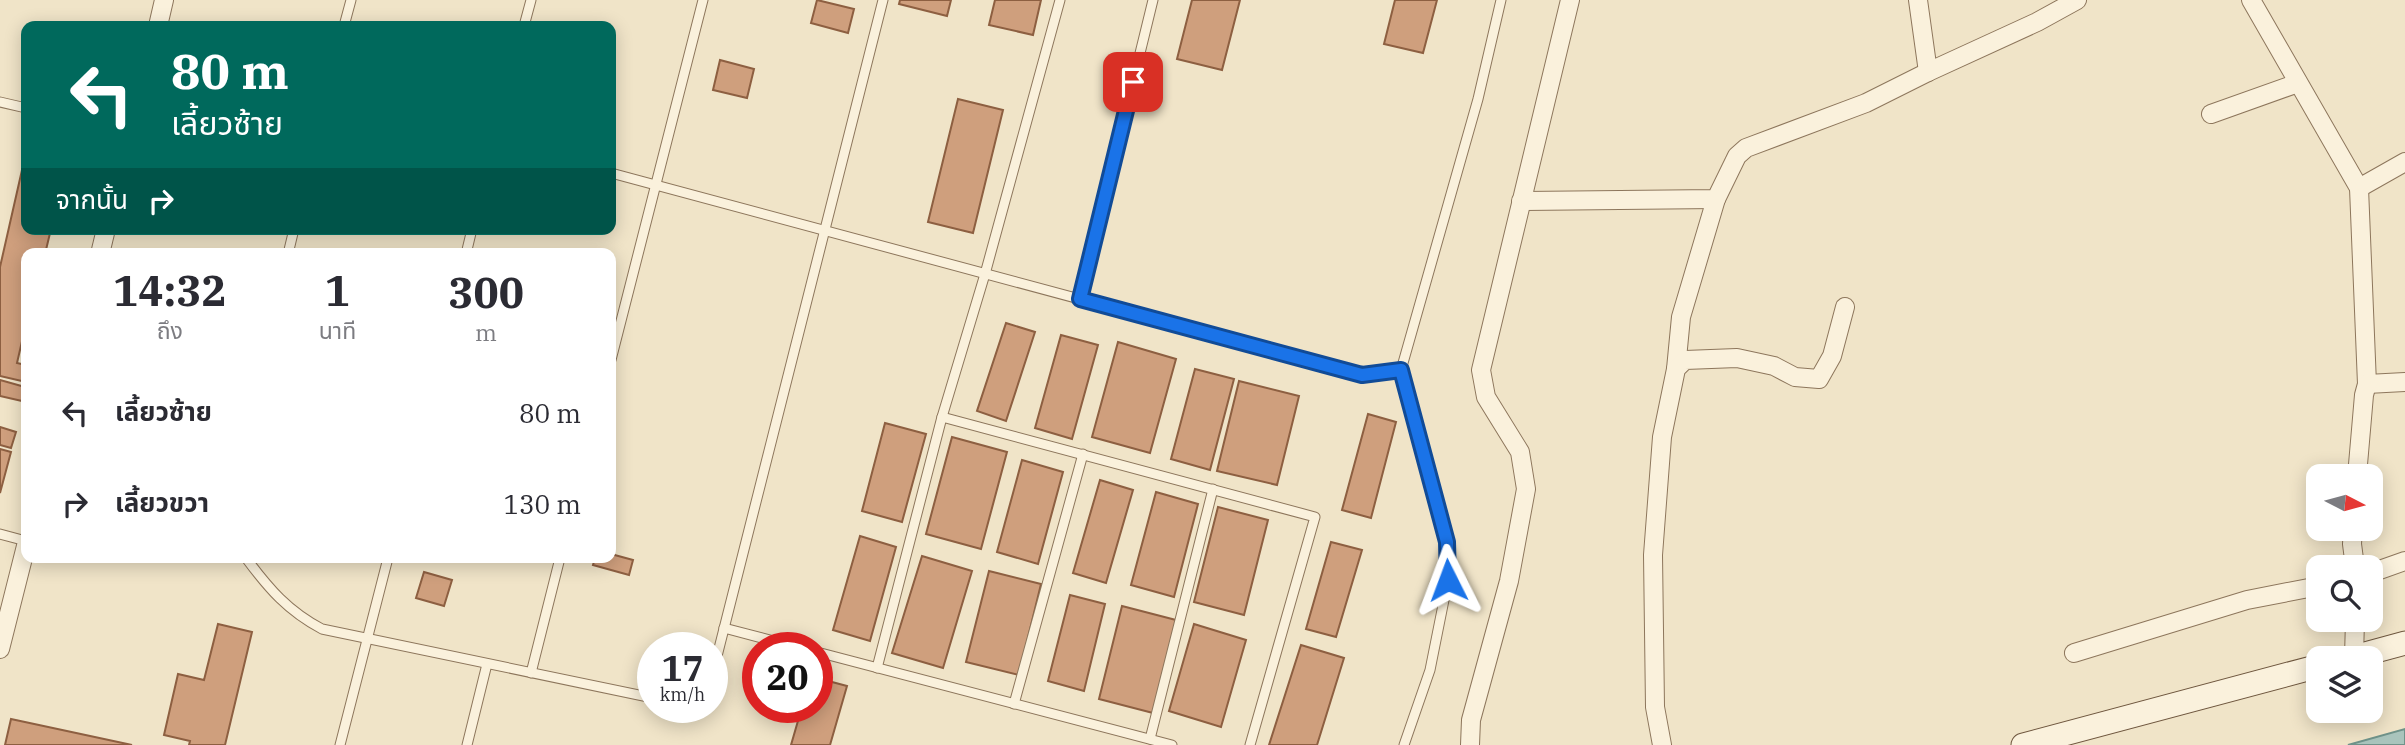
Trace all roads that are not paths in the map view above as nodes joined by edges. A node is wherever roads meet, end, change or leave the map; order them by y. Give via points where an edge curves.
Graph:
1 (164, 0) edge
2 (351, 0) edge
3 (531, 0) edge
4 (703, 0) edge
5 (883, 0) edge
6 (1060, 0) edge
7 (1153, 0) edge
8 (1501, 0) edge
9 (1570, 0) edge
10 (1919, 0) edge
11 (2077, 0) edge
12 (2251, 0) edge
13 (159, 21) edge
14 (345, 21) edge
15 (525, 21) edge
16 (1928, 72) junction
17 (2298, 83) junction
18 (0, 102) edge
19 (21, 107) edge
20 (2211, 114) dead end
21 (2405, 162) edge
22 (616, 174) edge
23 (655, 185) junction
24 (2359, 188) junction
25 (1716, 199) junction
26 (1521, 201) junction
27 (825, 230) junction
28 (985, 274) junction
29 (1080, 299) junction
30 (1845, 307) dead end
31 (616, 340) edge
32 (1676, 369) junction
33 (1401, 370) junction
34 (2405, 382) edge
35 (2367, 384) junction
36 (942, 417) junction
37 (1083, 454) junction
38 (2358, 464) edge
39 (1213, 489) junction
40 (0, 534) edge
41 (21, 541) edge
42 (2405, 561) edge
43 (21, 563) edge
44 (250, 563) edge
45 (387, 563) edge
46 (559, 563) edge
47 (2383, 569) edge
48 (2306, 589) edge
49 (724, 628) junction
50 (723, 632) edge
51 (742, 633) edge
52 (368, 638) junction
53 (2405, 643) edge
54 (0, 649) edge
55 (2383, 649) edge
56 (2074, 653) dead end
57 (833, 656) edge
58 (487, 664) junction
59 (877, 668) junction
60 (2306, 669) edge
61 (531, 673) junction
62 (637, 695) edge
63 (1014, 704) junction
64 (1150, 739) junction
65 (340, 745) edge
66 (467, 745) edge
67 (1172, 745) edge
68 (1250, 745) edge
69 (1404, 745) edge
70 (1470, 745) edge
71 (1662, 745) edge
72 (2023, 745) edge

1 - 13 street
2 - 14 lane
3 - 15 lane
4 - 23 lane
5 - 27 lane
6 - 28 lane
7 - 29 lane
8 - 33 lane via 1478,99
9 - 26 street
10 - 16 street
11 - 16 street
12 - 17 street
16 - 25 street via 1866,103 1746,148 1737,156
17 - 20 street
17 - 24 street
18 - 19 lane
21 - 24 street
22 - 23 lane
23 - 27 lane
23 - 31 lane
24 - 35 street
25 - 26 street
25 - 32 street via 1681,317
26 - 70 street via 1481,370 1486,397 1520,452 1526,489 1509,581 1471,720
27 - 28 lane
27 - 49 lane
28 - 29 lane
28 - 36 lane
29 - 33 lane via 1362,375
30 - 32 street via 1832,356 1819,379 1795,377 1774,366 1737,358 1685,360
32 - 71 street via 1662,438 1653,555 1655,707
33 - 69 lane via 1447,542 1448,580 1430,670
34 - 35 street
35 - 38 street
36 - 37 lane
36 - 59 lane
37 - 39 lane
37 - 63 lane
39 - 64 lane
39 - 68 lane via 1315,517
40 - 41 lane
42 - 47 street
43 - 54 street
44 - 52 lane via 299,617 323,629
45 - 52 lane
46 - 61 lane
48 - 56 street via 2247,600
49 - 50 lane
49 - 51 lane
52 - 58 lane
52 - 65 lane
53 - 55 main road
57 - 59 lane
58 - 61 lane
58 - 66 lane
59 - 63 lane
60 - 72 main road
61 - 62 lane
63 - 64 lane
64 - 67 lane

